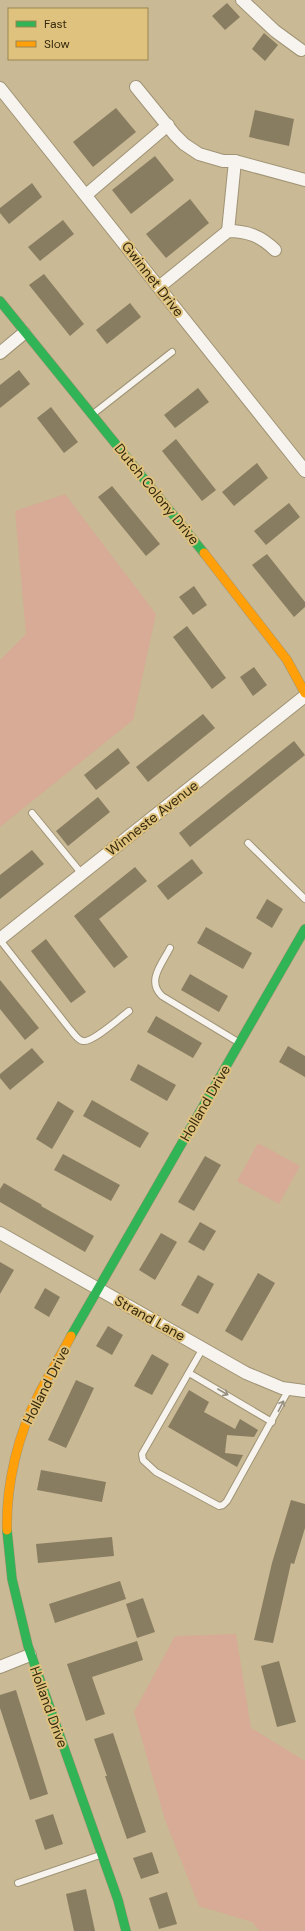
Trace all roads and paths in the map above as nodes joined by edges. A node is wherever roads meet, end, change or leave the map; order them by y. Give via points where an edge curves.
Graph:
1 (242, 0) edge
2 (302, 50) dead end
3 (136, 87) dead end
4 (0, 88) edge
5 (168, 125) junction
6 (235, 161) junction
7 (305, 180) edge
8 (86, 195) junction
9 (228, 231) junction
10 (275, 250) dead end
11 (159, 287) junction
12 (0, 301) edge
13 (24, 333) junction
14 (172, 352) dead end
15 (0, 353) edge
16 (92, 415) junction
17 (305, 471) edge
18 (305, 693) edge
19 (305, 696) edge
20 (32, 813) dead end
21 (248, 843) dead end
22 (82, 874) junction
23 (305, 899) edge
24 (305, 929) edge
25 (0, 940) edge
26 (170, 948) dead end
27 (129, 1011) dead end
28 (240, 1043) junction
29 (0, 1233) edge
30 (98, 1289) junction
31 (203, 1348) junction
32 (189, 1373) junction
33 (289, 1389) junction
34 (305, 1391) edge
35 (272, 1422) junction
36 (3, 1542) edge
37 (30, 1655) junction
38 (0, 1668) edge
39 (102, 1854) junction
40 (18, 1883) dead end
41 (126, 1931) edge

1 - 2 street via 275,31
3 - 5 street
4 - 8 street, Gwinnet Drive
5 - 6 street via 184,144 199,154 223,161
5 - 8 street
6 - 7 street
6 - 9 street
8 - 11 street, Gwinnet Drive
9 - 10 street via 254,234
9 - 11 street
11 - 17 street, Gwinnet Drive
12 - 13 street, Dutch Colony Drive
13 - 15 street
13 - 16 street, Dutch Colony Drive
14 - 16 lane
16 - 18 street, Dutch Colony Drive via 269,636 287,660
19 - 22 street, Winneste Avenue
20 - 22 lane
21 - 23 lane
22 - 25 street, Winneste Avenue
24 - 28 street, Holland Drive
25 - 27 lane via 69,1028 83,1041 101,1033
26 - 28 lane via 154,977 156,990
28 - 30 street, Holland Drive
29 - 30 street, Strand Lane
30 - 31 street, Strand Lane
30 - 36 street, Holland Drive via 26,1421 10,1480
31 - 32 lane
31 - 33 street, Strand Lane via 264,1381
32 -> 35 lane
32 - 35 lane via 142,1454 143,1460 156,1472 219,1506 223,1505
33 - 34 street, Strand Lane
35 -> 33 lane
36 - 37 street, Holland Drive
37 - 38 street
37 - 39 street, Holland Drive
39 - 40 lane
39 - 41 street, Holland Drive

